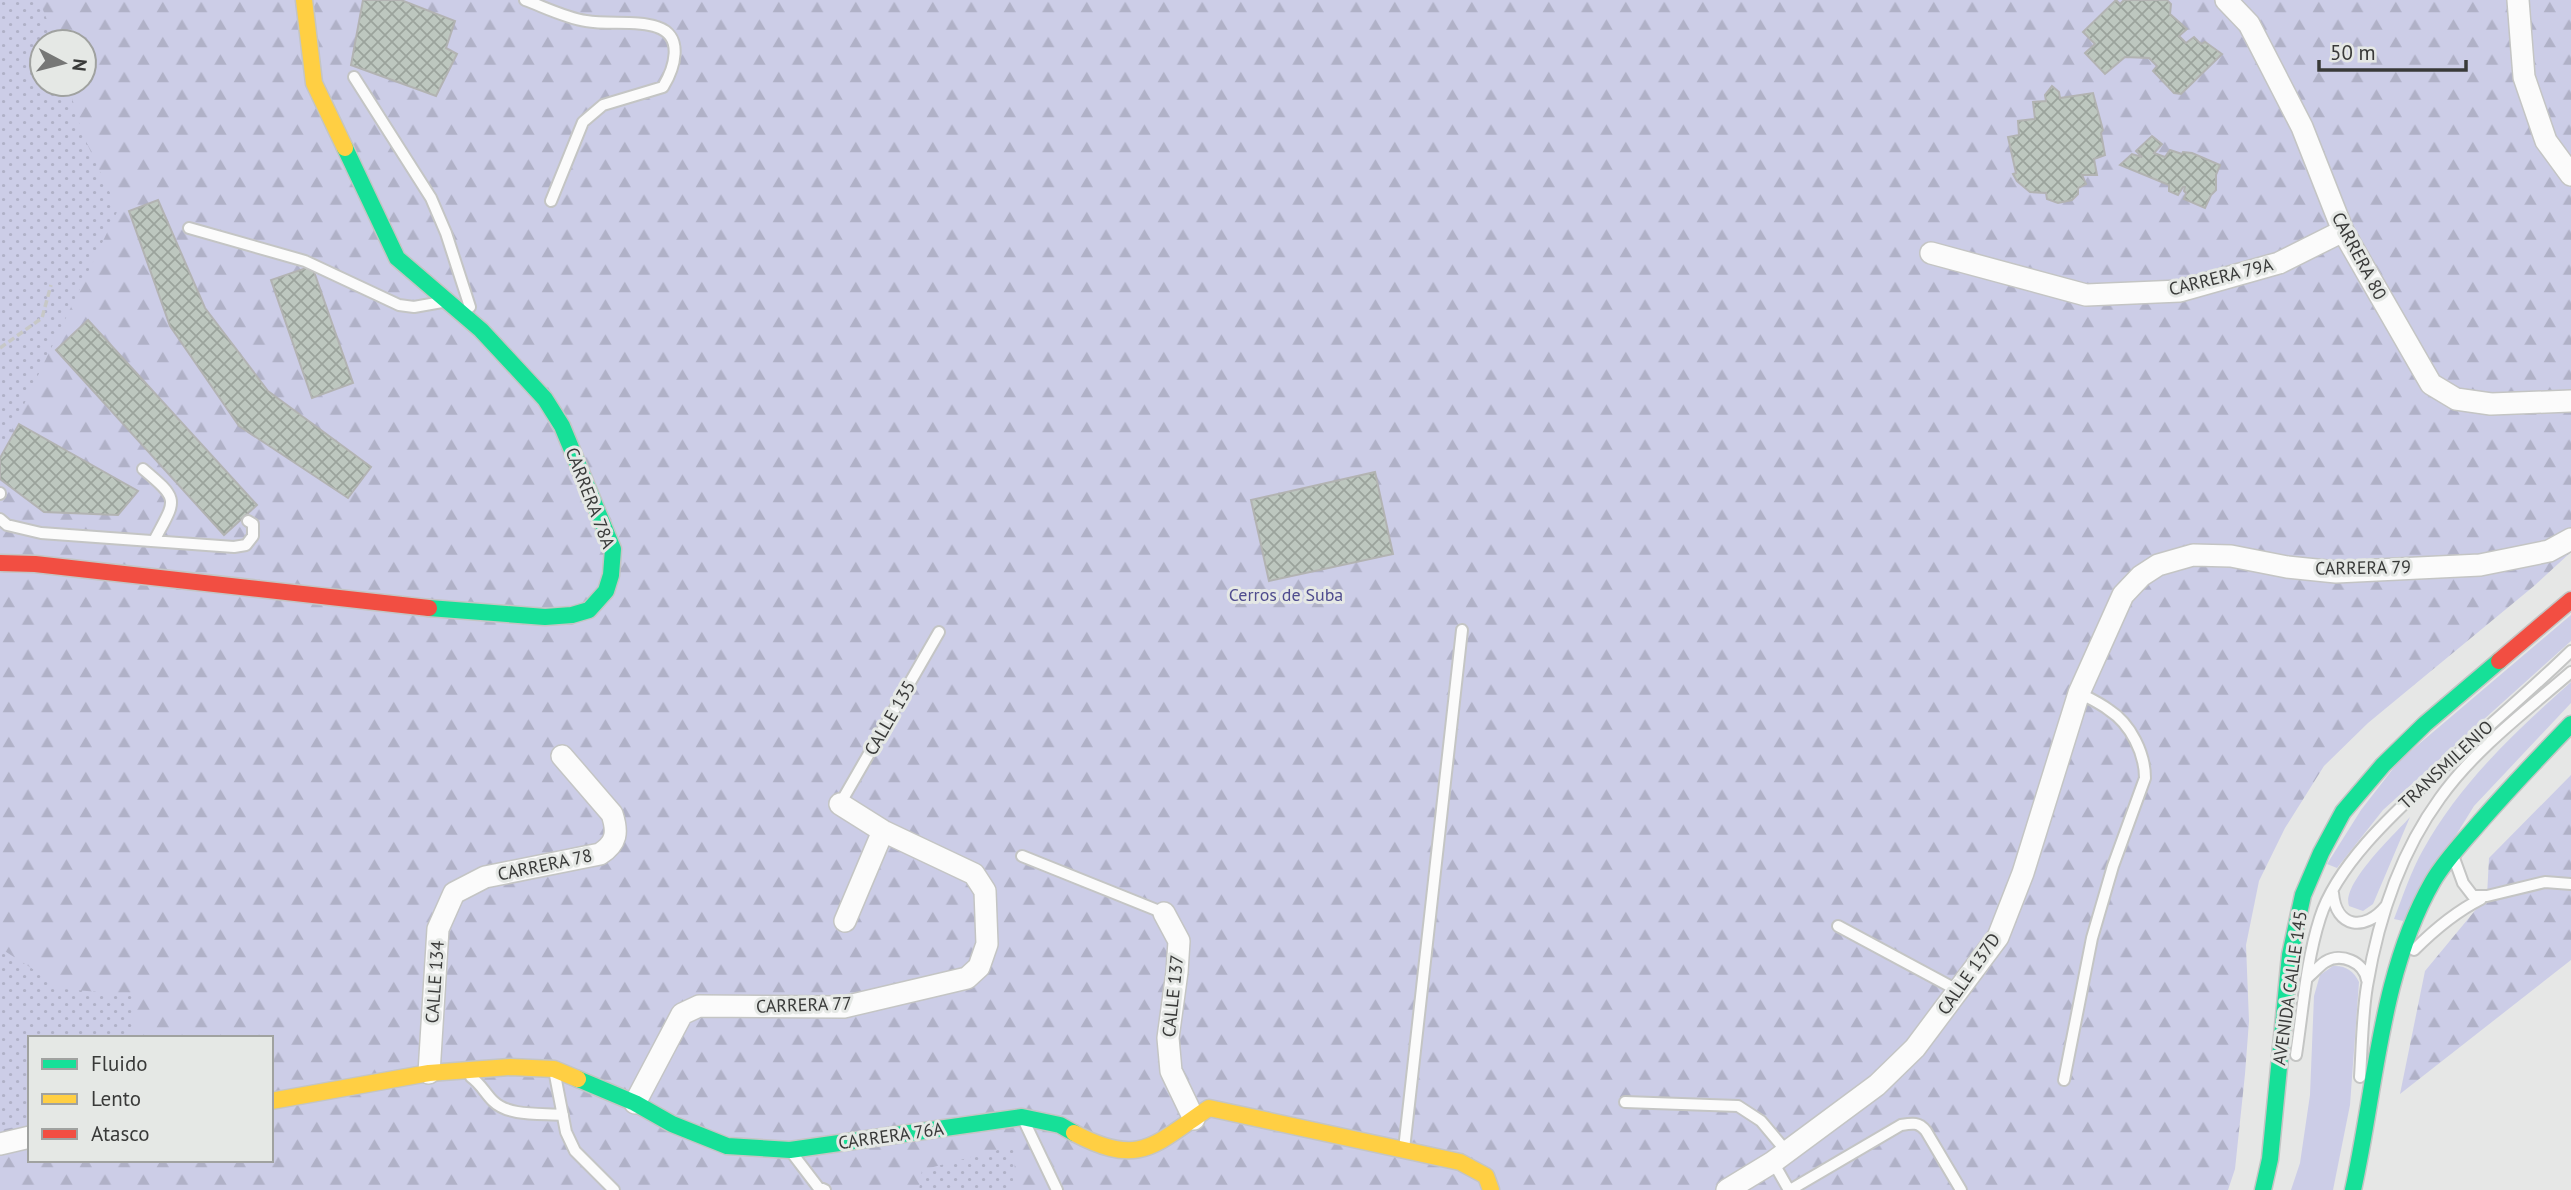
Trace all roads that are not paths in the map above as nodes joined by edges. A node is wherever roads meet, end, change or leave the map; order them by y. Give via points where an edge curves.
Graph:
1 (304, 0) edge
2 (525, 0) edge
3 (2226, 0) edge
4 (2518, 0) edge
5 (354, 77) dead end
6 (2571, 175) edge
7 (551, 201) dead end
8 (189, 228) dead end
9 (2343, 231) junction
10 (1931, 253) dead end
11 (445, 301) junction
12 (481, 330) junction
13 (2571, 401) edge
14 (143, 469) dead end
15 (0, 519) edge
16 (248, 521) dead end
17 (2571, 539) edge
18 (154, 541) junction
19 (38, 549) junction
20 (0, 563) edge
21 (2123, 595) joint
22 (2571, 600) edge
23 (1462, 630) dead end
24 (939, 632) dead end
25 (2571, 651) edge
26 (2571, 671) edge
27 (2079, 693) junction
28 (2571, 724) edge
29 (562, 755) dead end
30 (840, 804) joint
31 (883, 831) junction
32 (2453, 854) junction
33 (1022, 856) dead end
34 (2571, 884) edge
35 (2333, 890) junction
36 (454, 893) joint
37 (2487, 896) junction
38 (2387, 905) junction
39 (1164, 913) joint
40 (845, 920) dead end
41 (1838, 926) dead end
42 (2395, 970) junction
43 (2306, 978) junction
44 (2367, 986) junction
45 (1959, 991) junction
46 (2295, 1065) dead end
47 (554, 1069) junction
48 (462, 1071) junction
49 (429, 1073) junction
50 (2064, 1080) dead end
51 (2359, 1084) dead end
52 (2358, 1097) dead end
53 (273, 1101) edge
54 (1625, 1102) dead end
55 (635, 1103) junction
56 (2356, 1110) dead end
57 (563, 1115) junction
58 (2286, 1116) dead end
59 (1022, 1117) junction
60 (1194, 1119) junction
61 (28, 1137) edge
62 (0, 1144) edge
63 (790, 1150) junction
64 (1404, 1151) junction
65 (1780, 1157) junction
66 (614, 1190) edge
67 (825, 1190) edge
68 (1056, 1190) edge
69 (1491, 1190) edge
70 (1727, 1190) edge
71 (1789, 1190) edge
72 (1961, 1190) edge
73 (2263, 1190) edge
74 (2274, 1190) edge
75 (2353, 1190) edge

1 - 11 street, CARRERA 78A via 314,83 397,258
2 - 7 lane via 584,21 658,27 670,35 676,51 673,72 663,87 603,105 583,122
3 - 9 street, CARRERA 80 via 2249,24 2302,127
4 - 6 street via 2524,77 2546,141
5 - 12 lane via 431,198 466,301
8 - 11 lane via 305,261 399,305
9 - 10 street, CARRERA 79A via 2279,263 2180,291 2086,295
9 - 13 street, CARRERA 80 via 2431,384 2456,399 2491,404
11 - 12 street, CARRERA 78A
12 - 19 street, CARRERA 78A via 545,399 562,426 613,549 606,594 589,610 566,617 474,612
14 - 18 lane via 172,499
15 - 19 lane
16 - 18 lane via 253,524 253,536 246,545
17 - 21 street, CARRERA 79 via 2549,551 2480,565 2336,572 2193,555 2158,565
18 - 19 lane
19 - 20 street, CARRERA 78A
21 - 27 street, CALLE 137D
22 - 73 street, AVENIDA CALLE 145 via 2383,765 2343,812 2321,853 2303,895 2290,955
23 - 64 lane
24 - 30 lane, CALLE 135
25 - 35 lane, TRANSMILENIO via 2395,812
26 - 38 lane, TRANSMILENIO via 2479,753 2441,797 2400,865
27 - 45 street, CALLE 137D via 1998,937
27 - 50 lane via 2112,711 2136,740 2145,778 2112,866 2092,938
28 - 32 street
29 - 36 street, CARRERA 78 via 612,814 616,838 610,848 600,854 485,877
30 - 31 street
31 - 40 street
31 - 55 street, CARRERA 77 via 974,874 985,891 987,944 979,967 968,978 844,1007 699,1006 682,1014
32 - 37 lane via 2469,894
32 - 42 street via 2422,902
33 - 39 lane
34 - 37 lane via 2545,882
35 - 38 lane via 2334,906 2341,917 2358,924 2369,922
35 - 43 lane, TRANSMILENIO via 2320,917
36 - 49 street, CALLE 134 via 438,929
37 - 42 lane via 2436,927
38 - 44 lane, TRANSMILENIO
39 - 60 street, CALLE 137 via 1179,941 1168,1038 1171,1071
41 - 45 lane
42 - 75 street
43 - 44 lane via 2326,961 2339,957 2364,969
43 - 46 lane, TRANSMILENIO
44 - 51 lane, TRANSMILENIO
45 - 65 street, CALLE 137D via 1915,1048 1877,1085
47 - 48 street, CARRERA 76A
47 - 55 street, CARRERA 76A
47 - 57 lane
48 - 49 street, CARRERA 76A
48 - 57 lane via 506,1109
49 - 53 street, CARRERA 76A
52 - 56 lane
54 - 65 lane via 1738,1106 1761,1121
55 - 63 street, CARRERA 76A via 727,1146
57 - 66 lane via 575,1151
58 - 74 lane
59 - 60 street, CARRERA 76A via 1060,1125 1101,1147 1131,1152 1156,1144
59 - 63 street, CARRERA 76A
59 - 68 lane
60 - 64 street, CARRERA 76A via 1209,1108 1228,1110
61 - 62 street
63 - 67 lane
64 - 69 street, CARRERA 76A via 1460,1162 1486,1176
65 - 70 street, CALLE 137D
65 - 71 lane
71 - 72 lane via 1901,1125 1914,1123 1926,1131

